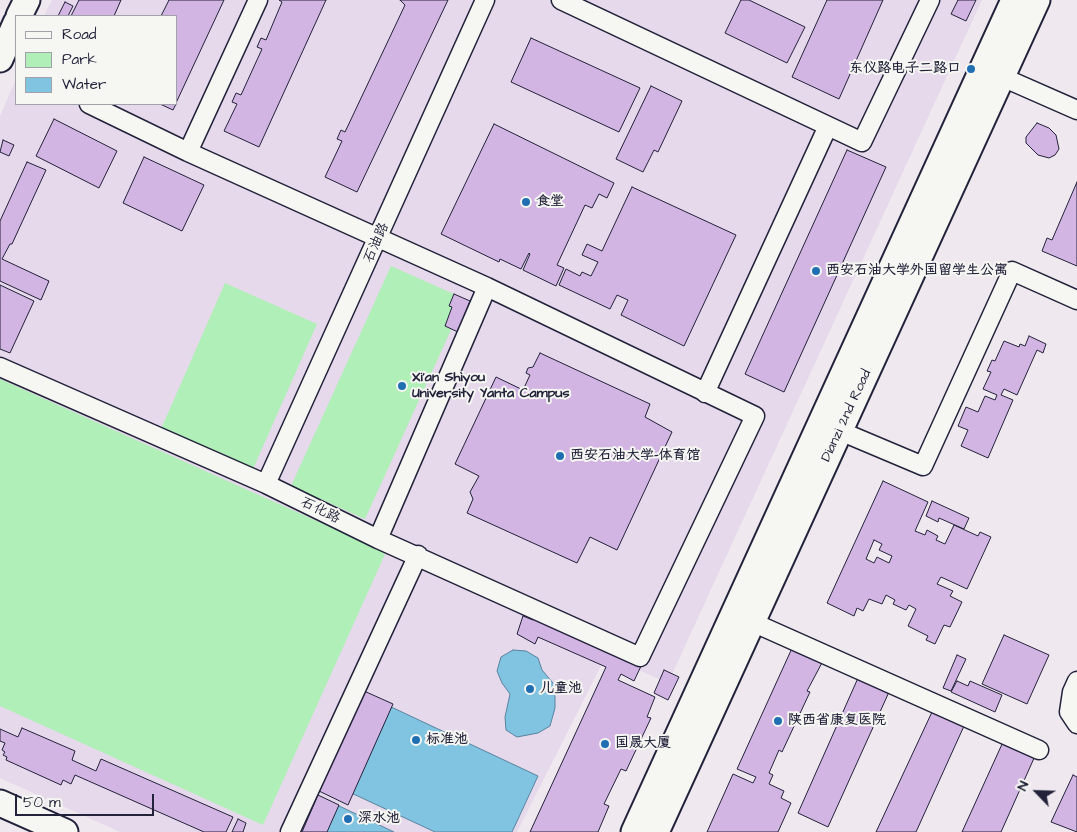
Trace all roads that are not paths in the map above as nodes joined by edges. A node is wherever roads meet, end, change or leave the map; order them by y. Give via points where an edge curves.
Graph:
1 (26, 0) edge
2 (258, 0) edge
3 (485, 0) edge
4 (561, 0) edge
5 (930, 0) edge
6 (1014, 0) edge
7 (1037, 0) edge
8 (19, 15) edge
9 (15, 25) edge
10 (0, 59) edge
11 (1002, 77) junction
12 (91, 105) edge
13 (1077, 110) edge
14 (828, 126) junction
15 (188, 152) junction
16 (378, 240) junction
17 (487, 288) junction
18 (1077, 300) edge
19 (0, 367) edge
20 (705, 394) junction
21 (840, 431) junction
22 (266, 484) junction
23 (378, 539) junction
24 (418, 555) junction
25 (752, 622) junction
26 (1077, 682) edge
27 (1077, 724) edge
28 (1039, 750) dead end
29 (0, 803) edge
30 (65, 832) edge
31 (290, 832) edge
32 (634, 832) edge
33 (656, 832) edge

1 - 8 main road
2 - 15 street
3 - 16 street, 石油路
4 - 14 street
5 - 14 street via 862,142
6 - 32 main road, Dianzi 2nd Road
7 - 11 main road, Dianzi 2nd Road
9 - 10 main road
11 - 13 street
11 - 21 main road, Dianzi 2nd Road
12 - 15 street
14 - 20 street
15 - 16 street
16 - 17 street
16 - 22 street, 石油路
17 - 20 street
17 - 23 street
18 - 21 street via 1012,271 923,466
19 - 22 street, 石化路
20 - 24 street, 石化路 via 755,416 640,657
21 - 25 main road, Dianzi 2nd Road
22 - 23 street, 石化路
23 - 24 street, 石化路
24 - 31 street
25 - 28 street
25 - 33 main road, Dianzi 2nd Road
26 - 27 street via 1069,712
29 - 30 main road

